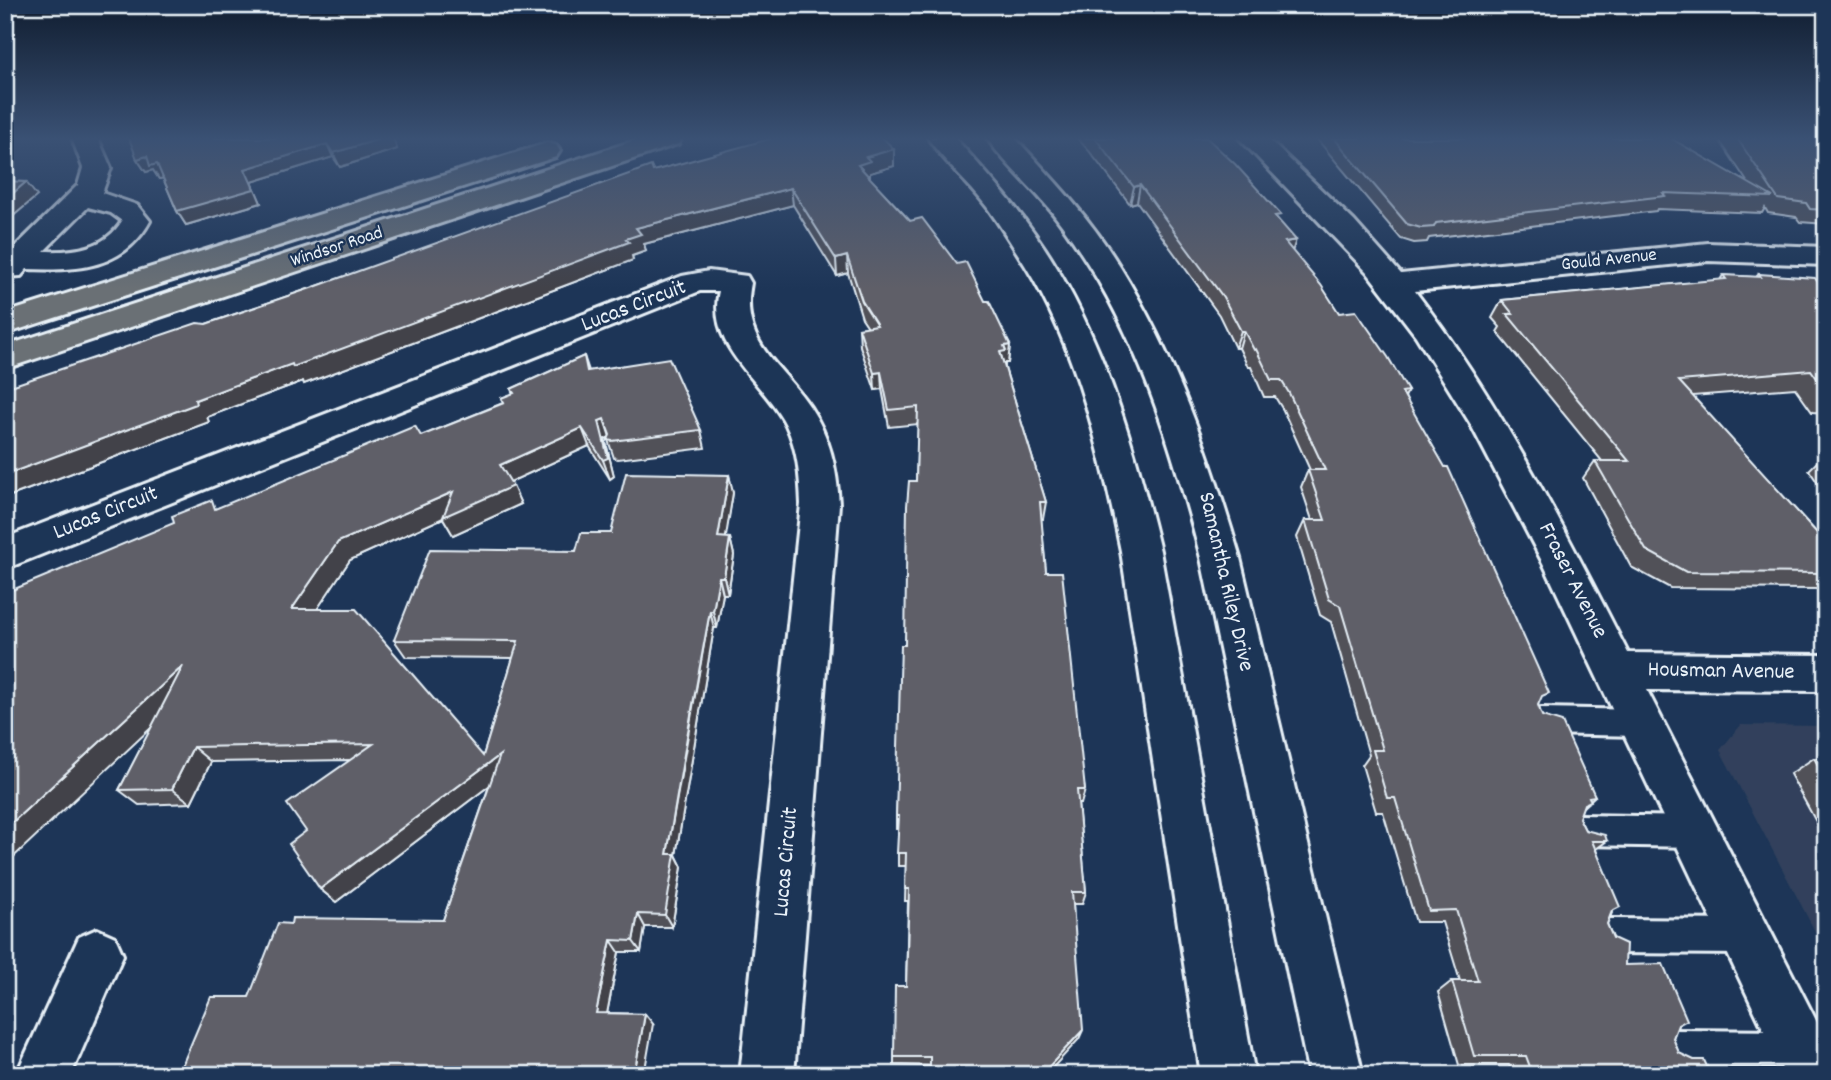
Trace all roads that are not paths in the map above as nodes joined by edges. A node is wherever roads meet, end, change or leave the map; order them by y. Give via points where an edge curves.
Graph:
1 (90, 188) edge
2 (428, 188) edge
3 (517, 188) edge
4 (986, 188) edge
5 (1047, 188) edge
6 (1304, 188) edge
7 (84, 197) junction
8 (1826, 256) edge
9 (12, 266) edge
10 (1394, 284) junction
11 (5, 324) edge
12 (5, 358) edge
13 (5, 554) edge
14 (1616, 671) junction
15 (1826, 673) edge
16 (1541, 721) edge
17 (1642, 723) junction
18 (1581, 830) edge
19 (1696, 832) junction
20 (1609, 936) edge
21 (1747, 937) junction
22 (97, 955) dead end
23 (1674, 1048) edge
24 (1808, 1062) edge
25 (43, 1075) edge
26 (768, 1075) edge
27 (1228, 1075) edge
28 (1336, 1075) edge

1 - 7 street
2 - 11 main road, Windsor Road
3 - 12 main road, Windsor Road
4 - 27 street via 1039,262 1086,353 1119,451 1145,567
5 - 28 street, Samantha Riley Drive via 1113,280 1180,417 1212,521
6 - 10 street, Fraser Avenue
7 - 9 street
7 - 9 street via 127,209 136,221 133,229 97,254
8 - 10 street, Gould Avenue via 1708,252
10 - 14 street, Fraser Avenue via 1499,440
13 - 26 street, Lucas Circuit via 693,283 736,283 730,307 735,332 808,435 820,504
14 - 15 street, Housman Avenue
14 - 17 street, Fraser Avenue
16 - 17 lane
17 - 19 street, Fraser Avenue
18 - 19 lane
19 - 21 street, Fraser Avenue
20 - 21 lane
21 - 24 street, Fraser Avenue
22 - 25 street
23 - 24 lane

